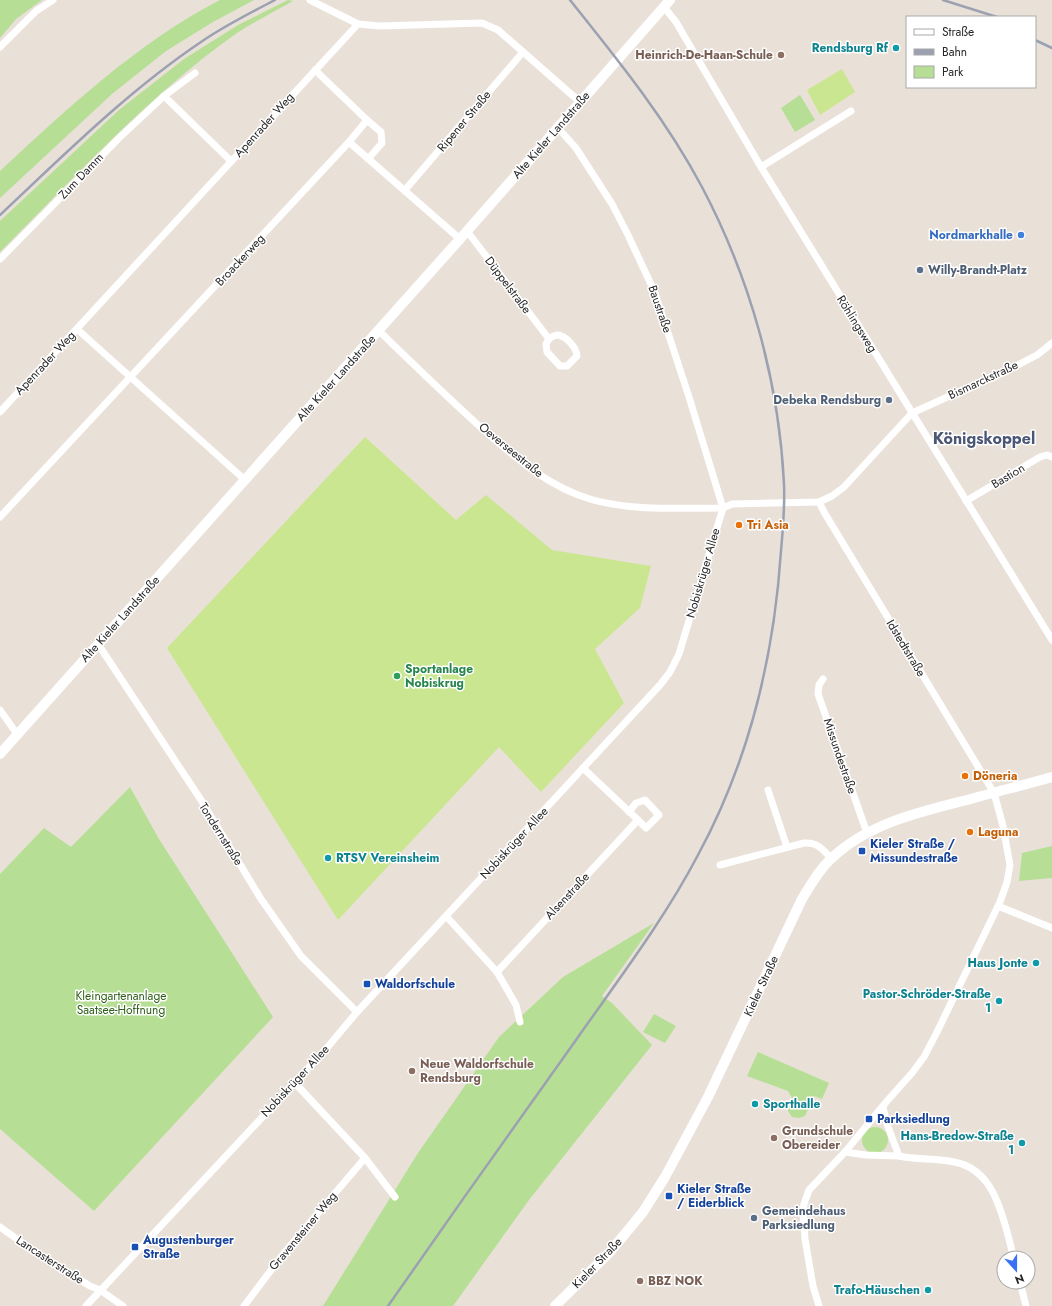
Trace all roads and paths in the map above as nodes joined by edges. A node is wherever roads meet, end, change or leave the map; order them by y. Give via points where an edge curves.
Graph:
1 (53, 0) edge
2 (310, 0) edge
3 (667, 4) edge
4 (358, 24) junction
5 (0, 47) edge
6 (523, 52) junction
7 (315, 70) junction
8 (196, 73) dead end
9 (164, 96) junction
10 (580, 102) junction
11 (851, 111) dead end
12 (367, 120) junction
13 (558, 128) junction
14 (348, 142) junction
15 (368, 159) junction
16 (231, 161) junction
17 (761, 167) junction
18 (404, 190) junction
19 (467, 231) junction
20 (460, 239) junction
21 (0, 259) edge
22 (77, 329) junction
23 (378, 330) junction
24 (549, 339) junction
25 (1052, 343) edge
26 (130, 376) junction
27 (0, 412) edge
28 (912, 412) junction
29 (1052, 457) edge
30 (245, 480) junction
31 (966, 501) junction
32 (819, 502) junction
33 (723, 508) junction
34 (0, 517) edge
35 (1052, 640) edge
36 (98, 644) junction
37 (823, 679) dead end
38 (0, 710) edge
39 (17, 734) junction
40 (0, 754) edge
41 (583, 768) junction
42 (1052, 777) edge
43 (768, 790) dead end
44 (994, 793) junction
45 (629, 812) junction
46 (638, 820) junction
47 (867, 833) junction
48 (787, 847) junction
49 (831, 858) junction
50 (720, 865) dead end
51 (998, 906) junction
52 (446, 916) junction
53 (1052, 928) edge
54 (497, 972) junction
55 (358, 1012) junction
56 (520, 1022) dead end
57 (294, 1082) junction
58 (883, 1107) junction
59 (845, 1152) junction
60 (899, 1156) junction
61 (365, 1158) junction
62 (395, 1197) dead end
63 (0, 1227) edge
64 (1012, 1250) edge
65 (100, 1290) junction
66 (1022, 1290) edge
67 (86, 1306) edge
68 (123, 1306) edge
69 (244, 1306) edge
70 (555, 1306) edge
71 (819, 1306) edge
72 (1026, 1306) edge

1 - 5 street via 36,11
2 - 4 street
3 - 10 street, Alte Kieler Landstraße
3 - 17 street, Röhlingsweg
4 - 6 street via 380,26 482,22 498,30
4 - 7 street, Apenrader Weg
6 - 10 street
6 - 18 street, Ripener Straße
7 - 12 street
7 - 16 street, Apenrader Weg
8 - 9 street, Zum Damm
9 - 16 street
9 - 21 street, Zum Damm
10 - 13 street, Alte Kieler Landstraße
11 - 17 street
12 - 14 street, Broackerweg
12 - 15 street via 381,132 382,143
13 - 19 street, Alte Kieler Landstraße
13 - 33 street, Baustraße via 576,148 612,204 655,293
14 - 15 street
14 - 26 street, Broackerweg
15 - 18 street
16 - 22 street, Apenrader Weg
17 - 28 street, Röhlingsweg
18 - 20 street
19 - 20 street, Alte Kieler Landstraße
19 - 24 street, Düppelstraße
20 - 23 street, Alte Kieler Landstraße
22 - 26 street
22 - 27 street, Apenrader Weg
23 - 30 street, Alte Kieler Landstraße
23 - 33 street, Oeverseestraße via 497,441 531,470 557,486 592,500 623,506
24 - 24 street via 546,344 547,352 560,366 567,366 577,356 575,349 563,336 556,335
25 - 28 street, Bismarckstraße via 1037,355 1016,366
26 - 30 street
26 - 34 street, Broackerweg
28 - 31 street, Röhlingsweg
28 - 32 street via 844,487
29 - 31 street, Bastion via 1040,457
30 - 36 street, Alte Kieler Landstraße
31 - 35 street, Röhlingsweg
32 - 33 street via 732,504
32 - 44 street, Idstedtstraße
33 - 41 street, Nobiskrüger Allee via 680,654 670,672
36 - 39 street, Alte Kieler Landstraße
36 - 55 street, Tondernstraße via 201,800 261,899 301,956
37 - 47 street, Missundestraße via 818,694
38 - 39 street
39 - 40 street, Alte Kieler Landstraße
41 - 45 street
41 - 52 street, Nobiskrüger Allee
42 - 44 street, Kieler Straße
43 - 48 street
44 - 47 street, Kieler Straße via 923,811
44 - 51 street, Idstedtstraße via 1010,865 1008,882
45 - 46 street
45 - 46 street via 636,803 645,800 659,815 646,828
46 - 54 street, Alsenstraße
47 - 49 street, Kieler Straße
48 - 49 street via 812,843
48 - 50 street
49 - 70 street, Kieler Straße via 802,900 708,1097 665,1177 643,1212 610,1252
51 - 53 street
51 - 58 street, Idstedtstraße via 924,1057
52 - 54 street
52 - 55 street, Nobiskrüger Allee
54 - 56 street via 516,1005
55 - 57 street, Nobiskrüger Allee
57 - 61 street
57 - 65 street, Nobiskrüger Allee
58 - 59 street, Idstedtstraße
58 - 60 street
59 - 60 street
59 - 71 street, Idstedtstraße via 809,1190 804,1204 805,1239
60 - 64 street via 956,1162 976,1172 989,1185 1000,1206
61 - 62 street
61 - 69 street, Gravensteiner Weg via 284,1253
63 - 65 street, Lancasterstraße via 34,1251
65 - 67 street, Nobiskrüger Allee
65 - 68 street
66 - 72 street

